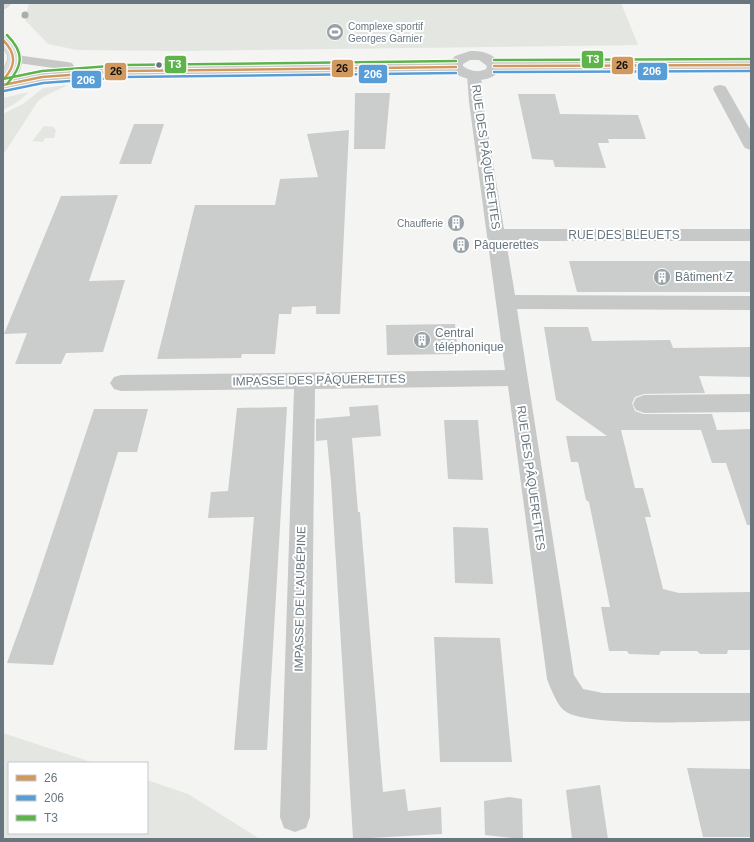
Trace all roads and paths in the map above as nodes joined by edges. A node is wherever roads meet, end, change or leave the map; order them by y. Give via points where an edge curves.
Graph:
1 (3, 40) edge
2 (16, 59) junction
3 (751, 65) edge
4 (494, 66) junction
5 (124, 71) junction
6 (465, 71) junction
7 (3, 80) edge
8 (3, 85) edge
9 (720, 88) dead end
10 (751, 146) edge
11 (751, 234) edge
12 (497, 235) junction
13 (507, 302) junction
14 (751, 303) edge
15 (516, 378) junction
16 (304, 381) junction
17 (121, 383) dead end
18 (644, 404) dead end
19 (751, 404) edge
20 (751, 707) edge
21 (295, 817) dead end

1 - 2 main road via 12,47
2 - 5 street
2 - 7 main road
3 - 4 street
4 - 6 street via 489,73
4 - 6 street via 487,58 474,55 459,59 456,63
5 - 6 street
5 - 8 street via 42,77
6 - 12 street, RUE DES PÂQUERETTES via 476,102
9 - 10 street
11 - 12 street, RUE DES BLEUETS
12 - 13 street, RUE DES PÂQUERETTES
13 - 14 street
13 - 15 street, RUE DES PÂQUERETTES
15 - 16 street, IMPASSE DES PÂQUERETTES
15 - 20 street, RUE DES PÂQUERETTES via 561,679 574,701 604,707
16 - 17 street, IMPASSE DES PÂQUERETTES
16 - 21 street, IMPASSE DE L'AUBÉPINE
18 - 19 street

